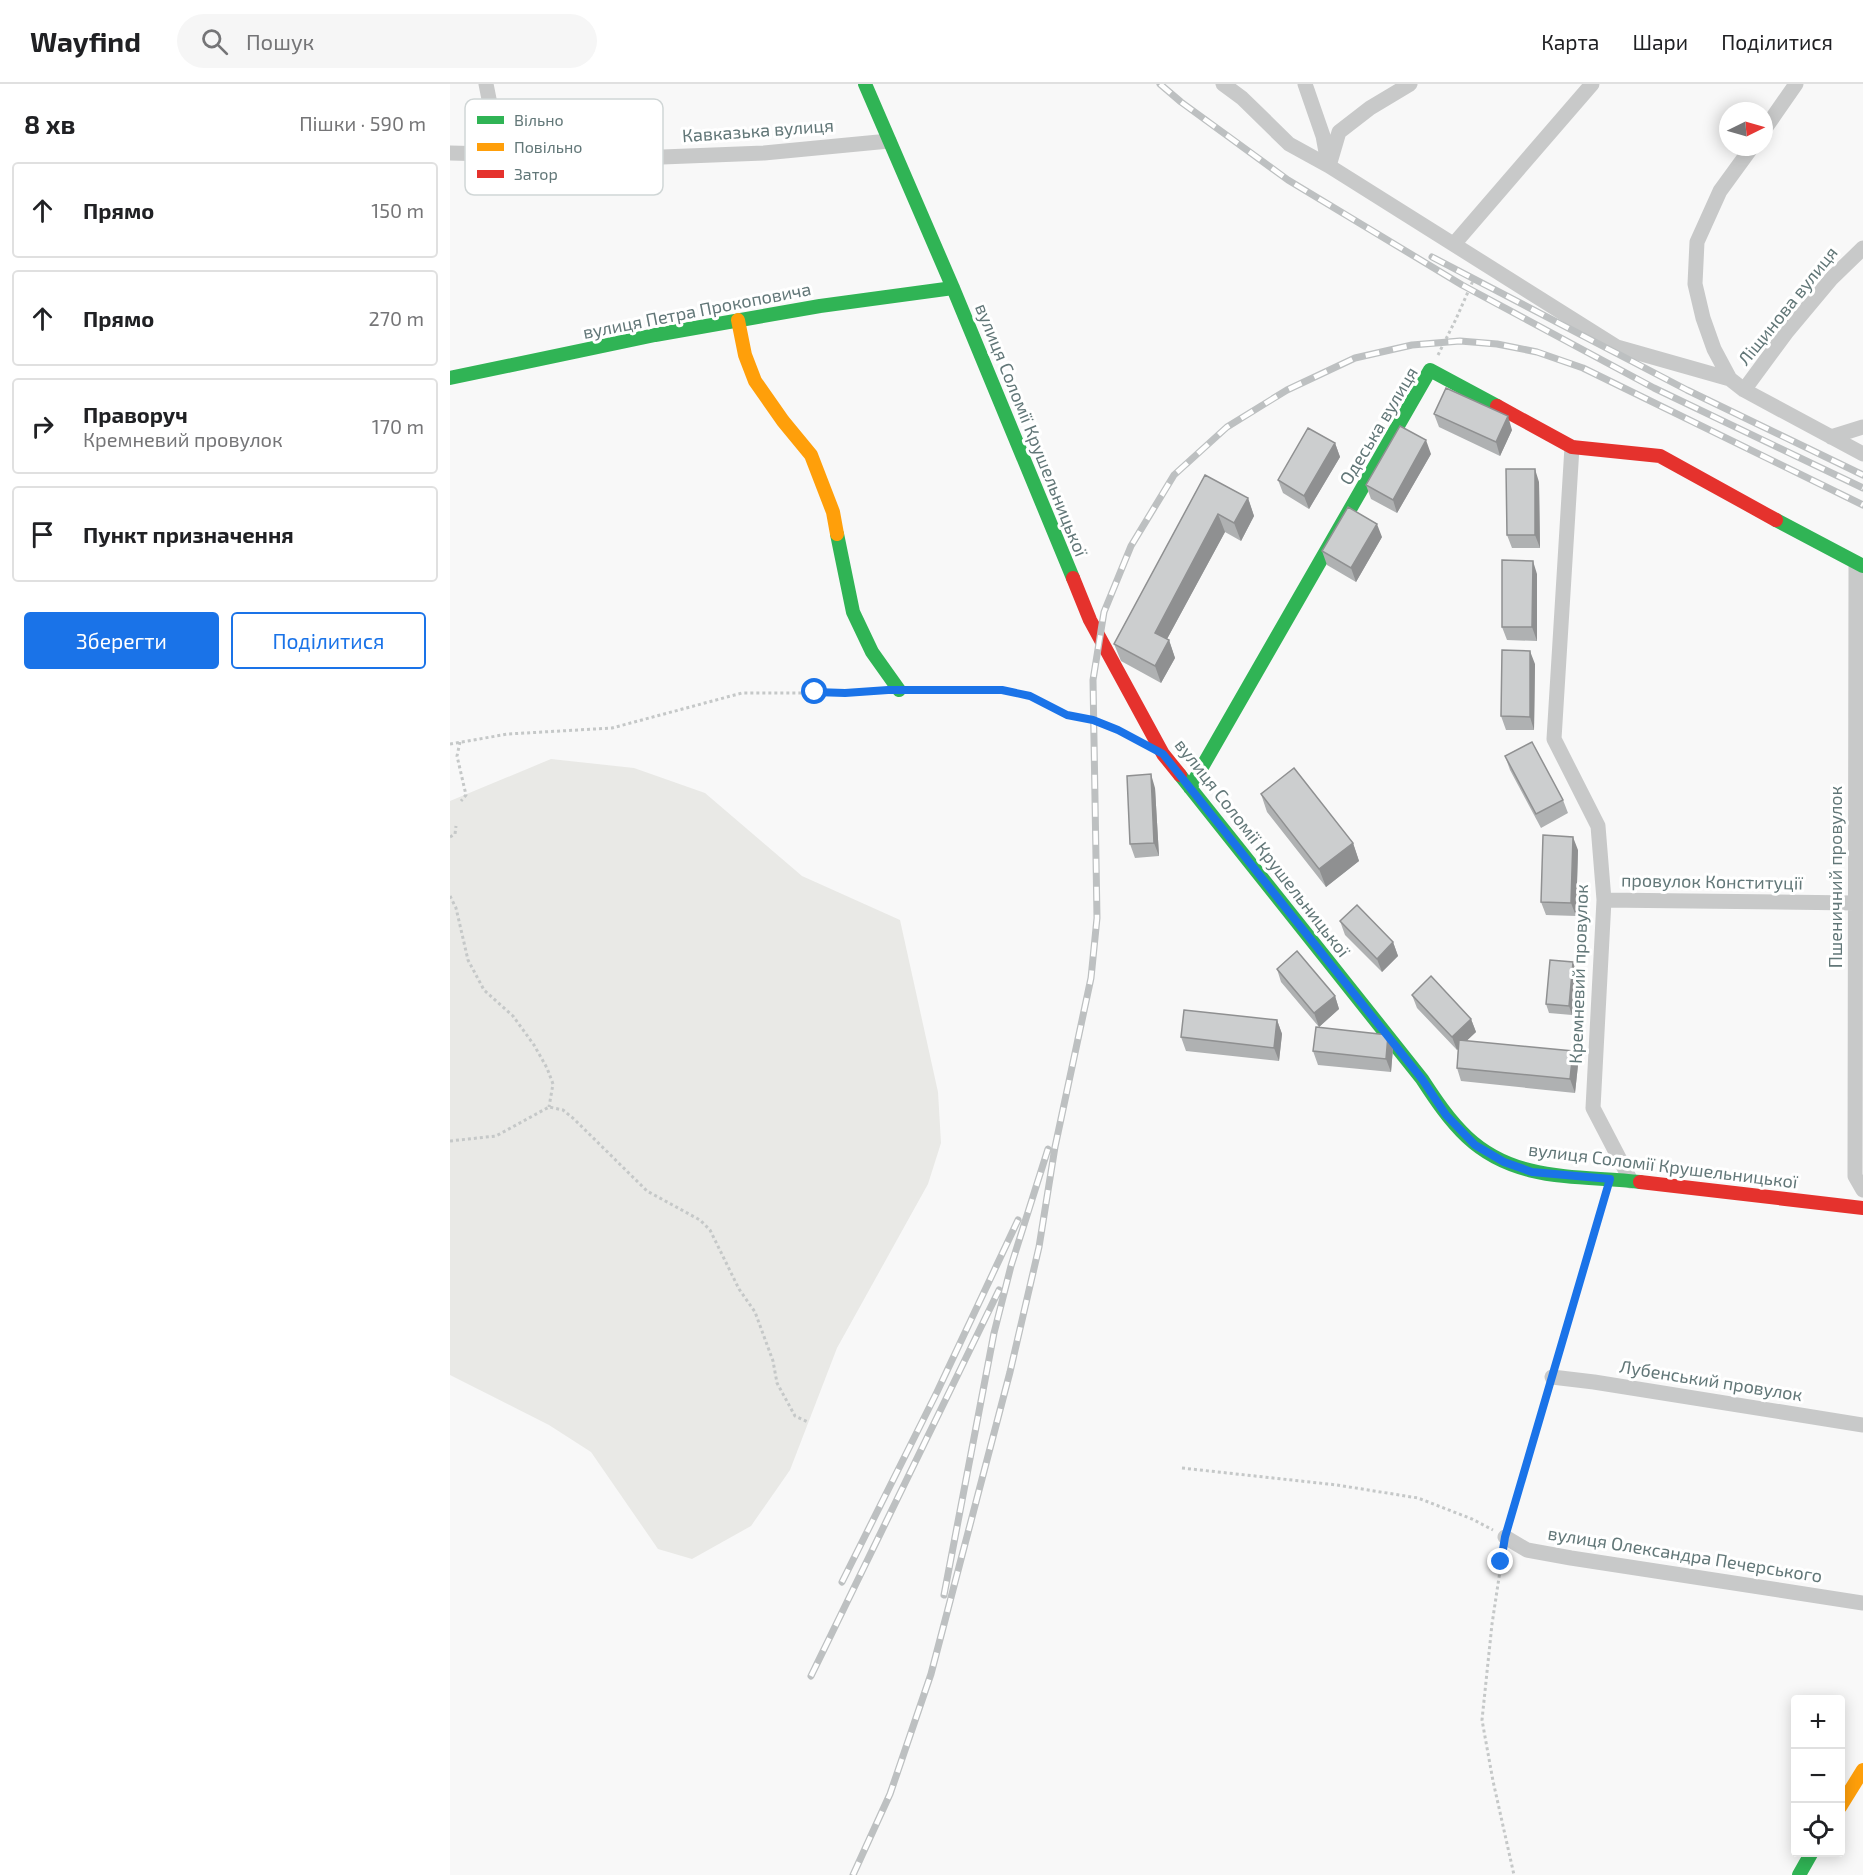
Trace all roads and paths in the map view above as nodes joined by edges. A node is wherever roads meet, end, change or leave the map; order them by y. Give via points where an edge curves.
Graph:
1 (486, 84) edge
2 (865, 84) edge
3 (1223, 84) edge
4 (1305, 84) edge
5 (1410, 84) edge
6 (1592, 84) edge
7 (1796, 84) edge
8 (489, 99) edge
9 (1773, 117) edge
10 (890, 141) junction
11 (450, 153) edge
12 (465, 153) edge
13 (1745, 156) edge
14 (663, 157) edge
15 (1329, 166) junction
16 (1454, 244) junction
17 (1863, 248) edge
18 (1482, 262) junction
19 (953, 288) junction
20 (738, 320) junction
21 (1430, 370) junction
22 (450, 378) edge
23 (1730, 379) junction
24 (1744, 390) junction
25 (1863, 427) edge
26 (1832, 437) junction
27 (1572, 447) junction
28 (1863, 454) edge
29 (1860, 565) edge
30 (899, 690) junction
31 (1136, 740) dead end
32 (460, 742) junction
33 (450, 744) edge
34 (1190, 788) junction
35 (461, 801) dead end
36 (456, 826) dead end
37 (450, 837) edge
38 (450, 896) edge
39 (1604, 900) junction
40 (1855, 903) junction
41 (549, 1107) junction
42 (450, 1141) edge
43 (1610, 1179) junction
44 (1631, 1180) junction
45 (1863, 1190) edge
46 (1863, 1208) edge
47 (1552, 1377) junction
48 (808, 1422) dead end
49 (1863, 1425) edge
50 (1182, 1468) dead end
51 (1505, 1537) junction
52 (1863, 1603) edge
53 (1863, 1770) edge
54 (1842, 1803) edge
55 (1809, 1857) edge
56 (1514, 1875) edge
57 (1799, 1875) edge

1 - 8 street
2 - 10 street, вулиця Соломії Крушельницької
3 - 15 street via 1289,144
4 - 15 street
5 - 15 street via 1339,132
6 - 16 street
7 - 9 street
10 - 14 street, Кавказька вулиця via 764,153
10 - 19 street, вулиця Соломії Крушельницької
11 - 12 street, Кавказька вулиця
13 - 23 street via 1720,191 1697,242 1695,284 1703,318
15 - 16 street
16 - 18 street
17 - 24 street, Ліщинова вулиця via 1832,278
18 - 21 path
18 - 23 street via 1617,347
19 - 20 street, вулиця Петра Прокоповича
19 - 34 street, вулиця Соломії Крушельницької via 1090,620 1163,754
20 - 22 street, вулиця Петра Прокоповича
20 - 30 street via 755,381 811,455 833,512 853,612 872,652
21 - 27 street, Одеська вулиця
21 - 34 street, Одеська вулиця
23 - 24 street
24 - 26 street
25 - 26 street
26 - 28 street
27 - 29 street, Одеська вулиця via 1660,456
27 - 39 street, Кремневий провулок via 1554,739 1598,826
29 - 40 street, Пшеничний провулок
30 - 31 path via 1002,690 1030,696 1067,715 1093,720
30 - 32 path via 742,693 612,728 508,734
32 - 33 path
32 - 35 path via 457,756 466,795
34 - 43 street, вулиця Соломії Крушельницької via 1422,1079 1446,1115 1475,1145 1532,1172
36 - 37 path
38 - 41 path via 468,960 484,990 513,1016 547,1068 553,1084
39 - 40 street, провулок Конституції
39 - 44 street, Кремневий провулок via 1593,1108
40 - 45 street, Пшеничний провулок via 1855,1176
41 - 42 path via 496,1136
41 - 48 path via 563,1110 574,1119 647,1191 700,1220 710,1230 755,1312 777,1383 795,1416
43 - 44 street, вулиця Соломії Крушельницької
43 - 47 path
44 - 46 street, вулиця Соломії Крушельницької
47 - 49 street, Лубенський провулок
47 - 51 path
50 - 51 path via 1418,1498
51 - 52 street, вулиця Олександра Печерського via 1527,1550
51 - 56 path via 1482,1720
53 - 54 street
55 - 57 street

